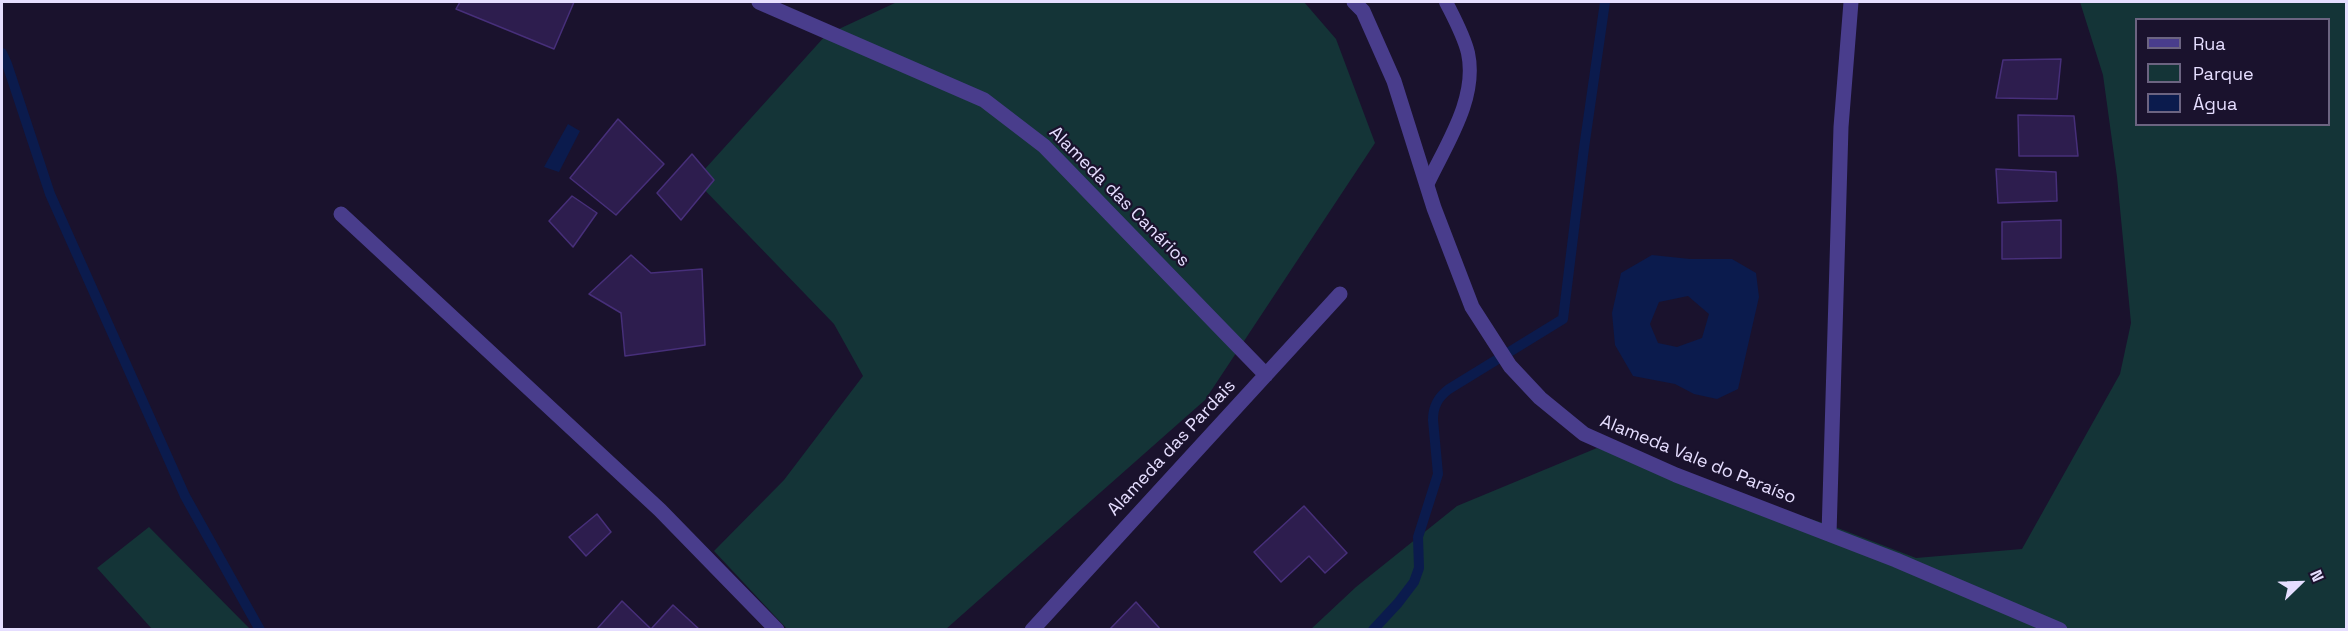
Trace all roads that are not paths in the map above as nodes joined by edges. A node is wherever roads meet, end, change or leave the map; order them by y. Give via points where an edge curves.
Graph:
1 (759, 2) edge
2 (1354, 2) edge
3 (1446, 2) edge
4 (1851, 2) edge
5 (1427, 186) junction
6 (341, 214) dead end
7 (1340, 294) dead end
8 (1266, 375) junction
9 (1829, 534) junction
10 (777, 630) edge
11 (1032, 630) edge
12 (2060, 630) edge

1 - 8 street, Alameda das Canários via 984,100 1044,146
2 - 5 street, Alameda Vale do Paraíso via 1363,12 1394,81
3 - 5 lane via 1468,53 1467,93
4 - 9 street via 1841,127
5 - 9 street, Alameda Vale do Paraíso via 1472,307 1510,366 1540,398 1584,434 1676,475
6 - 10 street via 660,510
7 - 8 street, Alameda das Pardais
8 - 11 street, Alameda das Pardais
9 - 12 street, Alameda Vale do Paraíso

